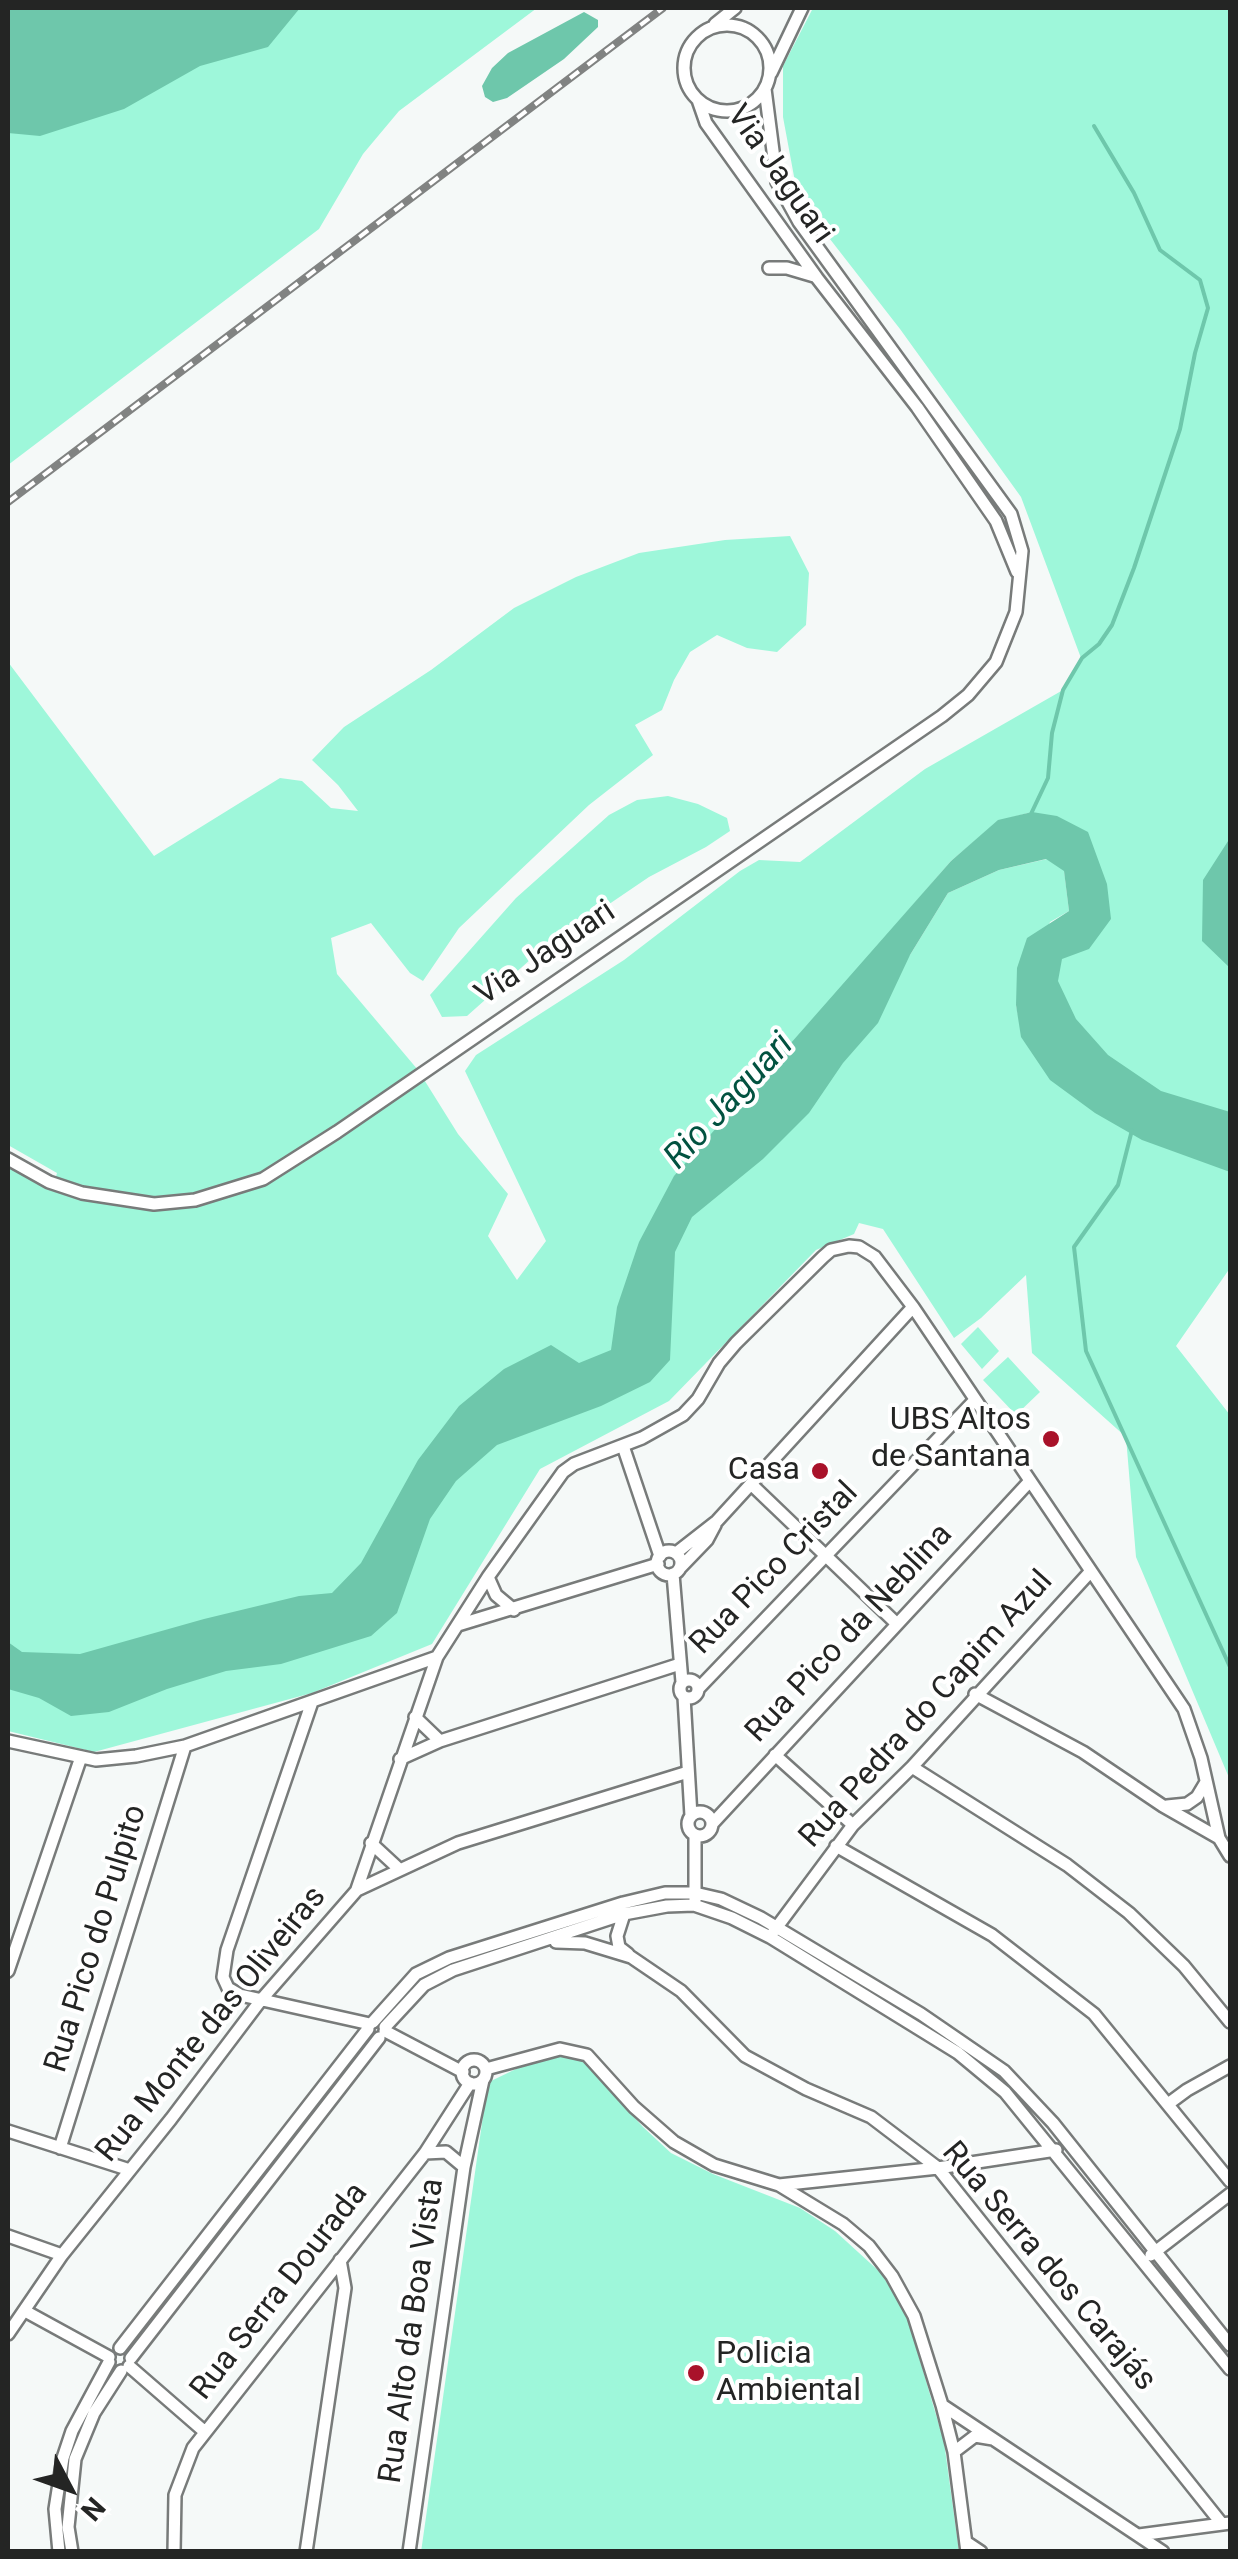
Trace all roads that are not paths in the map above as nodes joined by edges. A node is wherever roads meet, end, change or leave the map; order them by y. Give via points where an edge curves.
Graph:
1 (735, 8) edge
2 (802, 8) edge
3 (711, 28) junction
4 (767, 83) junction
5 (698, 100) junction
6 (770, 268) dead end
7 (818, 278) junction
8 (1019, 576) junction
9 (8, 1159) edge
10 (913, 1306) junction
11 (974, 1401) junction
12 (624, 1446) junction
13 (1029, 1482) junction
14 (751, 1484) junction
15 (718, 1521) junction
16 (676, 1554) junction
17 (824, 1557) junction
18 (659, 1560) junction
19 (1090, 1570) junction
20 (676, 1572) junction
21 (488, 1577) junction
22 (514, 1610) junction
23 (897, 1624) junction
24 (458, 1625) junction
25 (437, 1657) junction
26 (680, 1664) junction
27 (682, 1682) junction
28 (698, 1689) junction
29 (975, 1694) junction
30 (684, 1697) junction
31 (312, 1702) junction
32 (415, 1717) junction
33 (8, 1741) edge
34 (440, 1741) junction
35 (185, 1746) junction
36 (775, 1755) junction
37 (80, 1757) junction
38 (400, 1759) junction
39 (912, 1767) junction
40 (688, 1772) junction
41 (1206, 1782) junction
42 (1162, 1806) junction
43 (692, 1816) junction
44 (853, 1826) junction
45 (704, 1831) junction
46 (1220, 1838) junction
47 (371, 1843) junction
48 (836, 1846) junction
49 (1230, 1856) edge
50 (398, 1868) junction
51 (357, 1890) junction
52 (695, 1899) junction
53 (624, 1914) junction
54 (774, 1932) junction
55 (547, 1941) junction
56 (631, 1957) junction
57 (8, 1971) edge
58 (261, 2000) junction
59 (1230, 2022) edge
60 (370, 2025) junction
61 (383, 2032) junction
62 (1230, 2066) edge
63 (475, 2075) junction
64 (1168, 2104) junction
65 (8, 2131) edge
66 (60, 2148) junction
67 (1056, 2150) junction
68 (425, 2153) junction
69 (464, 2167) junction
70 (938, 2168) junction
71 (130, 2170) junction
72 (1230, 2182) edge
73 (779, 2185) junction
74 (1230, 2194) edge
75 (8, 2236) edge
76 (1156, 2251) junction
77 (62, 2255) junction
78 (340, 2260) junction
79 (1144, 2260) junction
80 (25, 2311) junction
81 (8, 2334) edge
82 (1230, 2345) edge
83 (120, 2348) junction
84 (109, 2360) junction
85 (127, 2365) junction
86 (1230, 2368) edge
87 (942, 2404) junction
88 (205, 2432) junction
89 (998, 2439) junction
90 (954, 2452) junction
91 (1226, 2524) edge
92 (1139, 2535) junction
93 (966, 2547) edge
94 (58, 2552) edge
95 (72, 2552) edge
96 (174, 2552) edge
97 (306, 2552) edge
98 (409, 2552) edge
99 (980, 2552) edge
100 (1163, 2552) edge

1 - 3 street, Via Jaguari
2 - 4 street, Via Jaguari
3 - 4 street, Via Jaguari via 732,25 756,36 770,59
3 - 5 street, Via Jaguari via 692,42 684,59 687,86
4 - 5 street, Via Jaguari via 748,106 731,111
4 - 8 street, Via Jaguari via 777,182 799,222 1011,514 1022,551
5 - 7 street, Via Jaguari via 706,122
6 - 7 street
7 - 8 street, Via Jaguari via 996,521
8 - 9 street, Via Jaguari via 1006,646 982,680 942,716 263,1179 194,1200 154,1204 82,1193
10 - 11 street
10 - 12 street via 868,1252 831,1250 736,1343 683,1415
10 - 14 street
11 - 13 street
11 - 17 street, Rua Pico Cristal
12 - 18 street
12 - 21 street via 563,1472
13 - 19 street
13 - 23 street, Rua Pico da Neblina
14 - 15 street
14 - 17 street
15 - 16 street
15 - 20 street
16 - 18 street
16 - 20 street
17 - 23 street
17 - 28 street, Rua Pico Cristal
18 - 20 street via 663,1573
18 - 22 street
19 - 29 street, Rua Pedra do Capim Azul
19 - 41 street via 1184,1709
20 - 26 street
21 - 22 street
21 - 24 street
22 - 24 street
23 - 36 street, Rua Pico da Neblina
24 - 25 street
25 - 31 street
25 - 32 street
26 - 27 street
26 - 34 street
27 - 28 street via 694,1681
27 - 30 street
28 - 30 street
29 - 39 street, Rua Pedra do Capim Azul
29 - 42 street via 1083,1752
30 - 40 street
31 - 35 street
31 - 58 street via 223,1966 228,1988
32 - 34 street
32 - 38 street
33 - 37 street
34 - 38 street
35 - 37 street via 113,1760
35 - 66 street, Rua Pico do Pulpito
36 - 44 street
36 - 45 street, Rua Pico da Neblina
37 - 57 street
38 - 47 street
39 - 44 street, Rua Pedra do Capim Azul
39 - 59 street via 1129,1912
40 - 43 street
40 - 50 street, Rua Monte das Oliveiras
41 - 42 street via 1188,1804
41 - 46 street
42 - 46 street
43 - 45 street via 688,1826
43 - 45 street via 706,1814
44 - 48 street, Rua Pedra do Capim Azul
45 - 52 street
46 - 49 street
47 - 50 street
47 - 51 street
48 - 54 street, Rua Pedra do Capim Azul
48 - 64 street via 992,1935 1094,2014
50 - 51 street, Rua Monte das Oliveiras
51 - 58 street, Rua Monte das Oliveiras
52 - 53 street
52 - 54 street via 738,1906
52 - 60 street via 666,1893 623,1902 449,1958 416,1974
53 - 55 street
53 - 56 street via 617,1936
54 - 67 street via 971,2062
54 - 76 street via 1004,2071
55 - 56 street, Rua Serra dos Carajás via 585,1943
55 - 61 street via 424,1985
56 - 70 street, Rua Serra dos Carajás via 681,1991 745,2056 871,2117
58 - 60 street
58 - 71 street, Rua Monte das Oliveiras
60 - 61 street via 380,2021
60 - 83 street
61 - 63 street
61 - 85 street
62 - 64 street
63 - 68 street, Rua Serra Dourada
63 - 69 street, Rua Alto da Boa Vista via 475,2119
63 - 73 street via 560,2049 586,2055 674,2142 714,2165
64 - 72 street
65 - 66 street
66 - 71 street
67 - 70 street
67 - 79 street
68 - 69 street via 446,2152
68 - 78 street, Rua Serra Dourada
69 - 98 street, Rua Alto da Boa Vista
70 - 73 street
70 - 91 street, Rua Serra dos Carajás
71 - 77 street, Rua Monte das Oliveiras
73 - 87 street via 842,2224 892,2276 914,2316
74 - 76 street
75 - 77 street
76 - 79 street
76 - 82 street
77 - 80 street, Rua Monte das Oliveiras
78 - 88 street, Rua Serra Dourada
78 - 97 street via 345,2288
79 - 86 street
80 - 81 street, Rua Monte das Oliveiras
80 - 84 street
83 - 84 street
83 - 85 street
84 - 85 street via 112,2368
84 - 94 street via 64,2458 55,2509
85 - 88 street
85 - 95 street via 88,2425 76,2459 68,2528
87 - 89 street
87 - 90 street
88 - 96 street, Rua Serra Dourada via 175,2495
89 - 90 street via 975,2436
89 - 92 street
90 - 93 street
91 - 92 street
92 - 100 street
93 - 99 street

